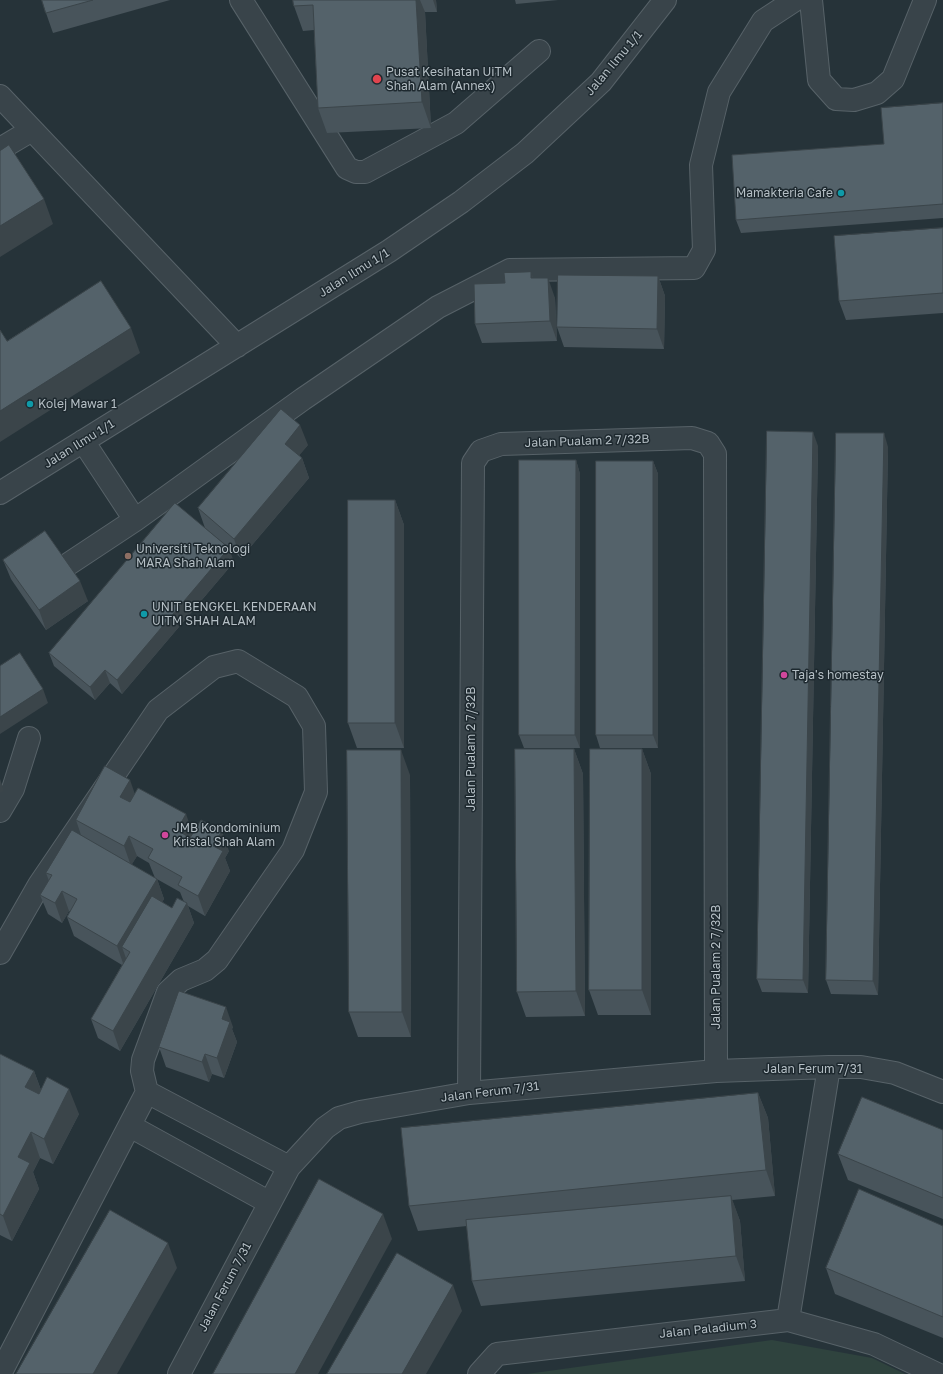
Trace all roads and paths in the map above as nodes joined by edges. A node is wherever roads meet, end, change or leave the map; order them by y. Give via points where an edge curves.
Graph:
1 (241, 0) edge
2 (665, 0) edge
3 (795, 0) edge
4 (811, 0) edge
5 (925, 0) edge
6 (539, 51) dead end
7 (0, 96) edge
8 (32, 130) junction
9 (0, 149) edge
10 (237, 346) junction
11 (83, 441) junction
12 (0, 493) edge
13 (134, 520) junction
14 (67, 565) edge
15 (29, 738) dead end
16 (0, 811) edge
17 (0, 953) edge
18 (830, 1067) junction
19 (716, 1071) junction
20 (147, 1092) junction
21 (943, 1092) edge
22 (469, 1093) junction
23 (130, 1126) junction
24 (289, 1167) junction
25 (270, 1203) junction
26 (788, 1320) junction
27 (0, 1374) edge
28 (179, 1374) edge
29 (479, 1374) edge
30 (937, 1374) edge

1 - 6 street via 346,168 356,172 365,172 456,123
2 - 10 street, Jalan Ilmu 1/1 via 601,82 525,153 461,202 389,251
3 - 13 street via 762,21 719,92 702,165 704,250 694,268 510,270 438,307 303,399
4 - 5 street via 819,80 836,99 854,100 877,92 893,79
7 - 8 street
8 - 9 street
8 - 10 street
10 - 11 street, Jalan Ilmu 1/1
11 - 12 street, Jalan Ilmu 1/1
11 - 13 street
13 - 14 street
15 - 16 street via 13,789
17 - 20 street via 39,885 158,710 214,667 238,661 297,697 314,726 316,792 293,850 217,960 205,970 181,980 168,992 143,1060 142,1071
18 - 19 street, Jalan Ferum 7/31
18 - 21 street, Jalan Ferum 7/31 via 861,1067 895,1073
18 - 26 street
19 - 22 street, Jalan Ferum 7/31
19 - 22 street, Jalan Pualam 2 7/32B via 715,454 708,443 692,438 502,444 481,451 472,463
20 - 23 street
20 - 24 street
22 - 24 street, Jalan Ferum 7/31 via 339,1118 325,1128
23 - 25 street
23 - 27 street
24 - 25 street, Jalan Ferum 7/31
25 - 28 street, Jalan Ferum 7/31
26 - 29 street, Jalan Paladium 3 via 497,1354
26 - 30 street, Jalan Paladium 3 via 874,1344

